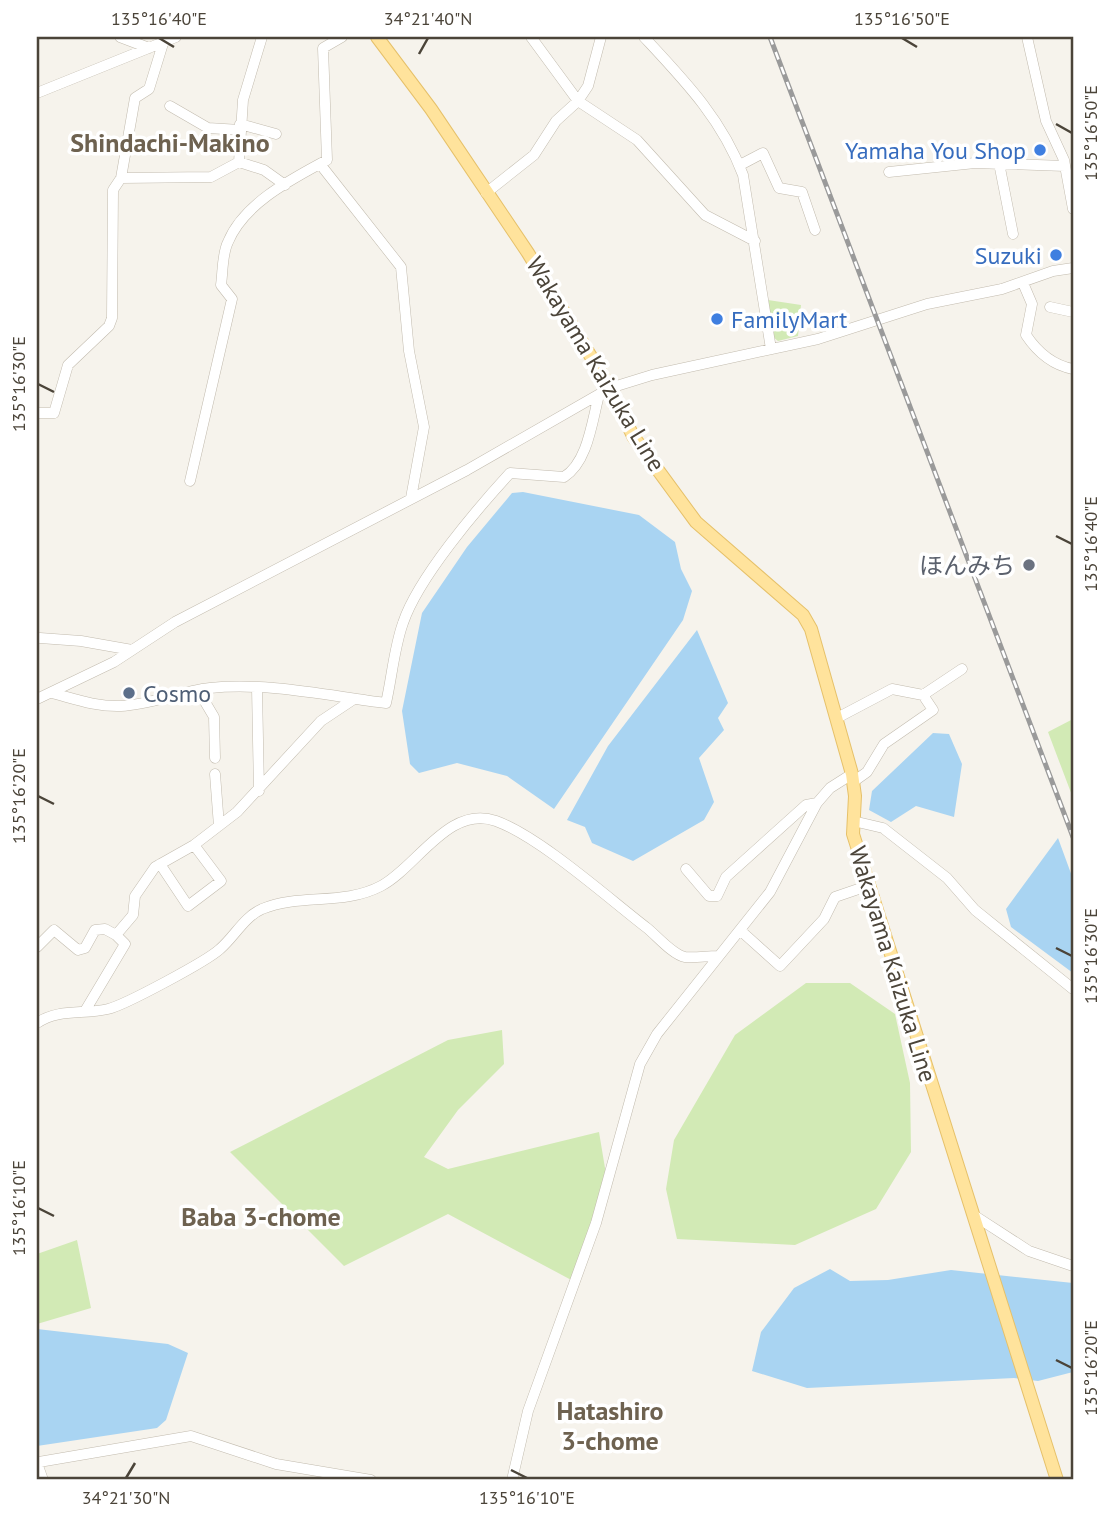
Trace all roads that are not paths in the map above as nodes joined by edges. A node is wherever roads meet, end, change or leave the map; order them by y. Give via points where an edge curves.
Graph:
1 (120, 37) edge
2 (176, 37) edge
3 (262, 37) edge
4 (342, 37) edge
5 (377, 37) edge
6 (531, 37) edge
7 (601, 37) edge
8 (644, 37) edge
9 (1027, 37) edge
10 (164, 39) edge
11 (149, 48) junction
12 (37, 93) edge
13 (578, 101) junction
14 (170, 106) dead end
15 (240, 127) junction
16 (276, 134) dead end
17 (239, 162) junction
18 (999, 163) junction
19 (320, 164) junction
20 (740, 165) junction
21 (1065, 166) junction
22 (889, 172) dead end
23 (121, 178) junction
24 (285, 186) junction
25 (486, 193) junction
26 (1073, 209) edge
27 (815, 230) dead end
28 (1013, 234) dead end
29 (755, 240) junction
30 (1073, 268) edge
31 (1023, 282) junction
32 (1050, 307) dead end
33 (1073, 312) edge
34 (771, 349) junction
35 (1073, 369) edge
36 (605, 391) junction
37 (37, 413) edge
38 (190, 481) dead end
39 (411, 498) junction
40 (40, 638) dead end
41 (132, 650) junction
42 (962, 669) dead end
43 (257, 688) junction
44 (198, 690) junction
45 (52, 693) junction
46 (923, 695) junction
47 (37, 699) edge
48 (354, 699) junction
49 (836, 718) junction
50 (215, 758) dead end
51 (215, 774) dead end
52 (853, 778) junction
53 (259, 791) junction
54 (817, 803) junction
55 (853, 821) junction
56 (219, 826) junction
57 (194, 845) junction
58 (160, 864) junction
59 (686, 869) dead end
60 (870, 885) junction
61 (741, 931) junction
62 (116, 935) junction
63 (37, 947) edge
64 (717, 956) junction
65 (1073, 989) edge
66 (85, 1012) junction
67 (37, 1023) edge
68 (975, 1216) junction
69 (1073, 1266) edge
70 (38, 1462) edge
71 (43, 1480) edge
72 (371, 1480) edge
73 (512, 1480) edge
74 (1057, 1480) edge

1 - 11 street
2 - 10 street
3 - 15 street
4 - 19 street via 323,48 327,160
5 - 25 main road, Wakayama Kaizuka Line
6 - 13 street
7 - 13 street via 588,86
8 - 20 street via 707,106
9 - 21 street via 1046,121
10 - 11 street
10 - 23 street via 149,89 135,98
11 - 12 street
13 - 25 street via 556,121 534,155
13 - 29 street via 638,140 705,215
14 - 15 street via 208,128
15 - 16 street
15 - 17 street
17 - 23 street via 211,177
17 - 24 street via 264,170
18 - 21 street
18 - 22 street
18 - 28 street
19 - 24 street via 299,173
19 - 39 street via 401,267 409,351 424,427
20 - 27 street via 763,153 779,188 802,192
20 - 29 street
21 - 26 street
23 - 37 street via 113,190 112,318 68,365 54,413
24 - 38 street via 241,219 226,245 221,285 232,299
25 - 36 main road, Wakayama Kaizuka Line via 528,253
29 - 34 street
30 - 31 street
31 - 34 street
31 - 35 street via 1032,304 1026,335 1045,357
32 - 33 street
34 - 36 street via 652,375
36 - 39 street
36 - 48 street via 584,451 571,472 564,477 510,473 477,509 420,589 403,622 386,703
36 - 49 main road, Wakayama Kaizuka Line via 696,522 803,615
39 - 41 street via 175,622
40 - 41 street
41 - 45 street
42 - 46 street
43 - 44 street
43 - 48 street
43 - 53 street
44 - 45 street via 121,706
44 - 50 street via 214,717
45 - 47 street
46 - 49 street via 892,689
46 - 52 street via 933,710 884,744 867,772
48 - 53 street via 321,721
49 - 52 main road, Wakayama Kaizuka Line
51 - 56 street
52 - 54 street via 830,788
52 - 55 main road, Wakayama Kaizuka Line
53 - 56 street
54 - 59 street via 806,805 726,877 717,896 709,896
54 - 61 street via 770,891
55 - 60 main road, Wakayama Kaizuka Line
55 - 65 street via 883,828
56 - 57 street
57 - 58 street
57 - 58 street via 221,881 188,906
58 - 62 street via 144,881 135,896 133,915
60 - 61 street via 835,897 824,919 780,966
60 - 68 main road, Wakayama Kaizuka Line
61 - 64 street
62 - 63 street via 96,930 85,948 78,950 54,930
62 - 66 street via 125,944
64 - 66 street via 682,957 539,845 496,821 472,818 435,840 384,885 346,899 262,909 206,960 110,1009
64 - 73 street via 657,1034 640,1064 617,1158 528,1411
66 - 67 street via 51,1013
68 - 69 street via 1029,1251
68 - 74 main road, Wakayama Kaizuka Line
70 - 71 street
70 - 72 street via 191,1436 276,1464

